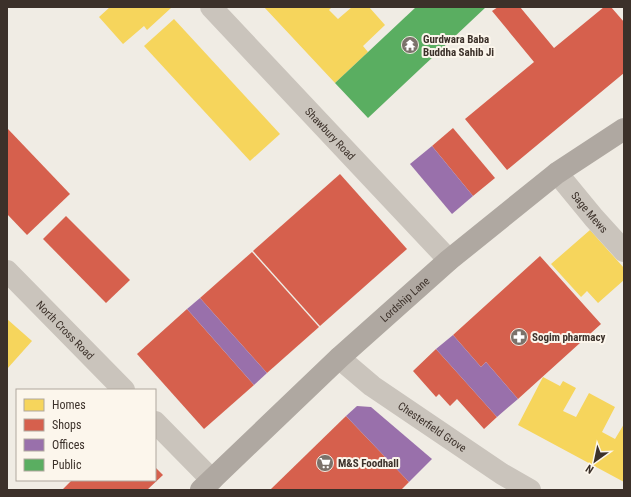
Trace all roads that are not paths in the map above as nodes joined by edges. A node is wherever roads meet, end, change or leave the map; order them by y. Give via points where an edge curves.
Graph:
1 (211, 7) edge
2 (624, 128) edge
3 (557, 173) junction
4 (624, 251) edge
5 (449, 260) junction
6 (7, 272) edge
7 (339, 358) junction
8 (123, 389) edge
9 (156, 423) edge
10 (206, 485) edge
11 (517, 487) edge

1 - 5 street, Shawbury Road
2 - 3 main road, Lordship Lane
3 - 4 street, Sage Mews
3 - 5 main road, Lordship Lane
5 - 7 main road, Lordship Lane
6 - 8 street, North Cross Road
7 - 10 main road, Lordship Lane
7 - 11 street, Chesterfield Grove via 372,386
9 - 10 street

